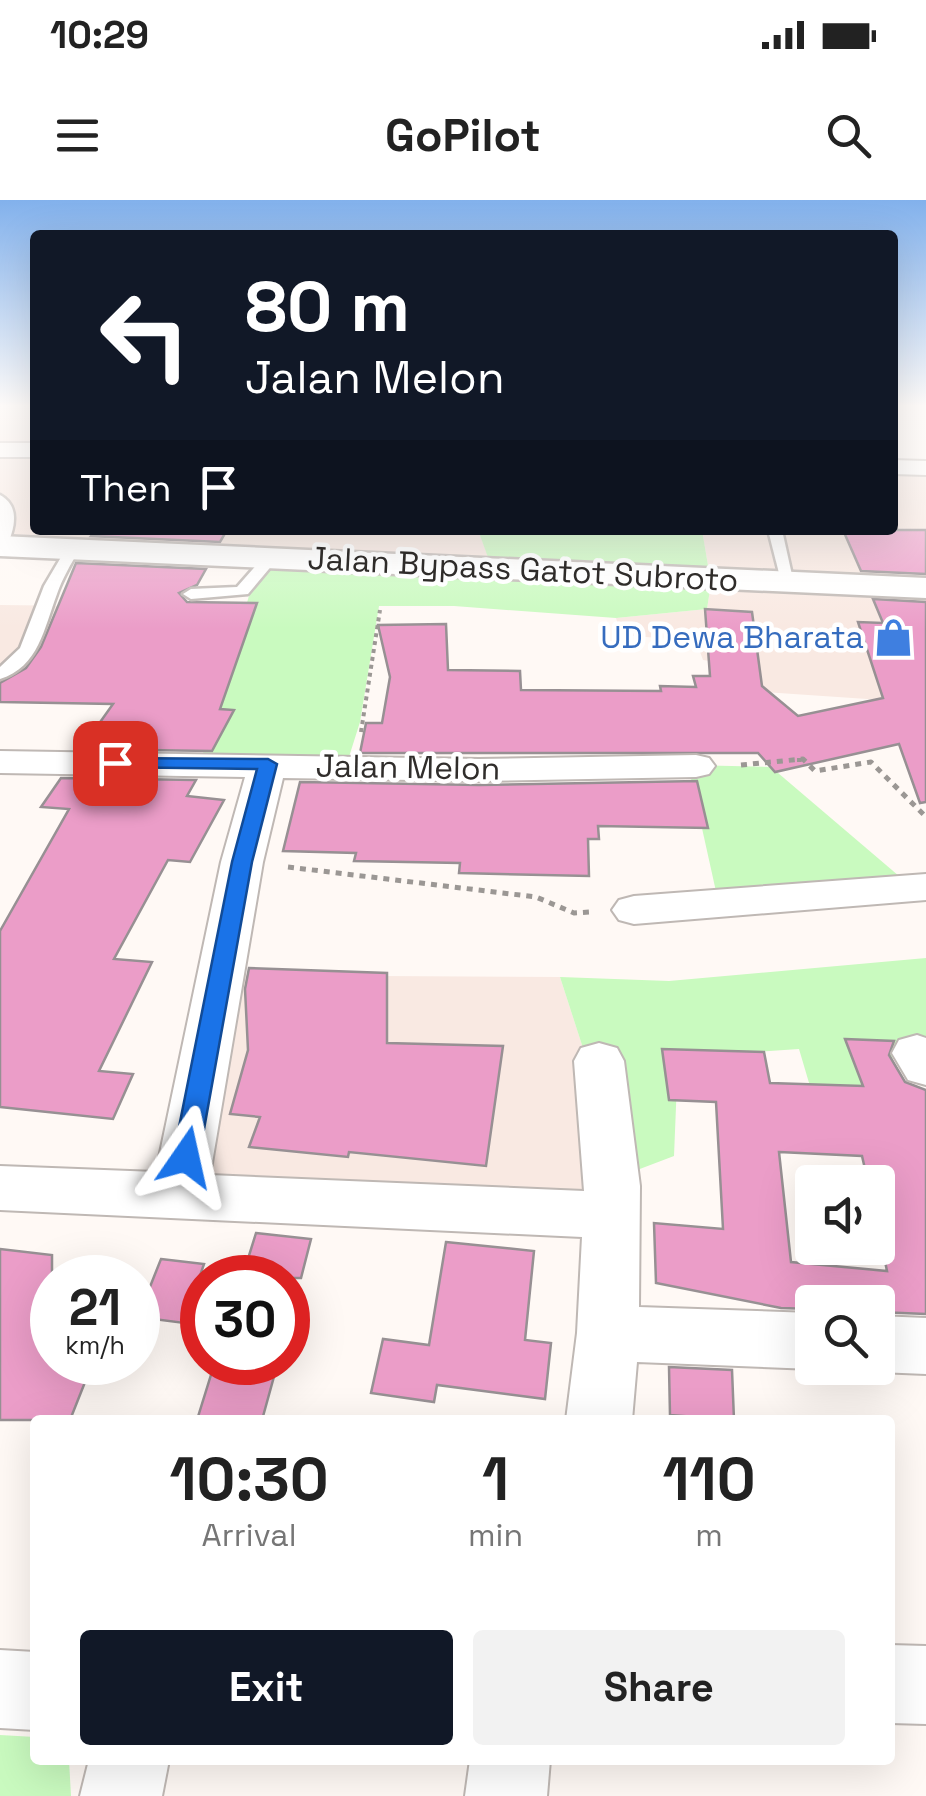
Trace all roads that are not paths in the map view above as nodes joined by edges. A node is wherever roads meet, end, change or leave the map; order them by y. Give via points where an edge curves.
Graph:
1 (0, 499) edge
2 (777, 535) edge
3 (0, 546) edge
4 (56, 549) junction
5 (0, 558) edge
6 (272, 558) junction
7 (789, 581) junction
8 (926, 588) edge
9 (191, 594) dead end
10 (0, 674) edge
11 (0, 762) edge
12 (268, 764) junction
13 (696, 766) road end
14 (926, 888) edge
15 (634, 910) road end
16 (599, 1061) dead end
17 (0, 1188) edge
18 (179, 1194) junction
19 (611, 1215) junction
20 (608, 1333) junction
21 (795, 1341) edge
22 (895, 1345) edge
23 (926, 1346) edge
24 (600, 1415) edge
25 (895, 1684) edge
26 (926, 1685) edge
27 (0, 1690) edge
28 (30, 1691) edge
29 (129, 1765) edge
30 (509, 1765) edge
31 (121, 1796) edge
32 (506, 1796) edge

1 - 3 lane via 10,514
2 - 7 lane
3 - 4 main road, Jalan Bypass Gatot Subroto
4 - 5 main road
4 - 6 main road, Jalan Bypass Gatot Subroto
4 - 10 lane via 44,620 21,659
6 - 7 main road, Jalan Bypass Gatot Subroto
6 - 9 lane via 242,592
7 - 8 main road, Jalan Bypass Gatot Subroto
11 - 12 street, Jalan Melon
12 - 13 street, Jalan Melon via 479,770
12 - 18 street via 242,862
14 - 15 street
16 - 19 street
17 - 18 street
18 - 19 street
19 - 20 street
20 - 21 street
20 - 24 street
22 - 23 street
25 - 26 street
27 - 28 street
29 - 31 street
30 - 32 street

